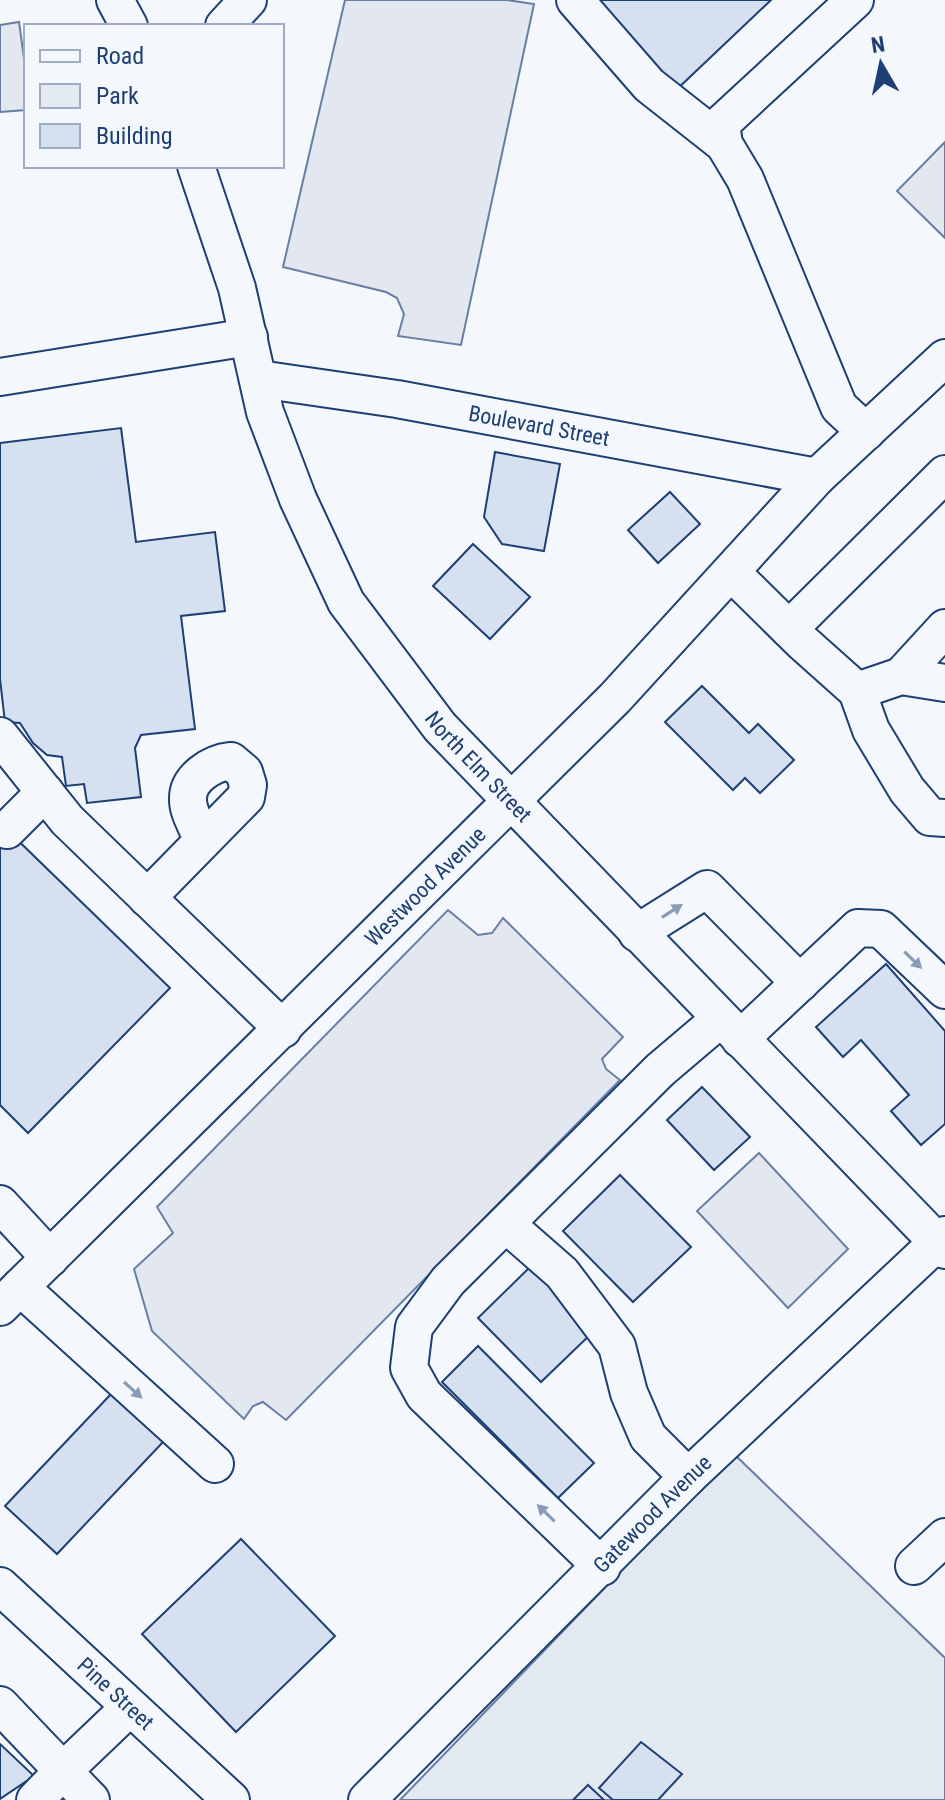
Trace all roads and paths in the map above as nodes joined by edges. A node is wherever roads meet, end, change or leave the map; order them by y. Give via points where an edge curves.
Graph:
1 (115, 0) edge
2 (248, 0) edge
3 (575, 0) edge
4 (855, 0) edge
5 (128, 24) edge
6 (226, 24) edge
7 (724, 144) junction
8 (197, 168) edge
9 (249, 337) junction
10 (945, 358) edge
11 (0, 377) edge
12 (259, 379) junction
13 (866, 432) junction
14 (945, 474) edge
15 (817, 477) junction
16 (731, 572) junction
17 (945, 628) edge
18 (789, 629) junction
19 (901, 676) junction
20 (945, 683) edge
21 (857, 691) junction
22 (0, 736) edge
23 (45, 792) junction
24 (510, 802) junction
25 (945, 818) edge
26 (7, 830) dead end
27 (202, 842) dead end
28 (147, 898) junction
29 (637, 933) junction
30 (800, 983) junction
31 (945, 990) edge
32 (283, 1029) junction
33 (730, 1029) junction
34 (0, 1204) edge
35 (506, 1224) junction
36 (942, 1243) edge
37 (50, 1258) junction
38 (10, 1297) edge
39 (215, 1464) dead end
40 (688, 1477) junction
41 (945, 1537) edge
42 (914, 1566) dead end
43 (602, 1567) junction
44 (0, 1586) edge
45 (0, 1705) edge
46 (129, 1708) junction
47 (63, 1771) junction
48 (35, 1800) edge
49 (91, 1800) edge
50 (231, 1800) edge
51 (367, 1800) edge

1 - 5 street
2 - 6 street
3 - 7 street via 649,85
4 - 7 street via 721,124
7 - 13 street via 745,179 839,407
8 - 9 street, North Elm Street
9 - 11 street
9 - 12 street, North Elm Street
10 - 13 street, Westwood Avenue
12 - 15 street, Boulevard Street via 397,399
12 - 24 street, North Elm Street via 265,412 298,499 346,602 440,727
13 - 15 street, Westwood Avenue
14 - 18 street
15 - 16 street, Westwood Avenue
16 - 18 street
16 - 24 street, Westwood Avenue
17 - 19 street
18 - 21 street
19 - 20 street
19 - 21 street
21 - 25 street via 871,730 907,790 930,817
22 - 23 street
23 - 26 street
23 - 28 street via 76,830
24 - 29 street, North Elm Street
24 - 32 street, Westwood Avenue
27 - 28 street
28 - 32 street
29 -> 30 street via 707,889
29 - 33 street, North Elm Street
30 -> 31 street via 858,928 881,929
30 - 33 street
32 - 37 street, Westwood Avenue
33 - 35 street via 660,1070
33 - 36 street, North Elm Street
34 - 37 street
35 - 40 street via 562,1273 617,1346 648,1437
43 -> 35 street via 424,1395 409,1368 414,1327 448,1281
36 - 40 street, Gatewood Avenue
37 - 38 street, Westwood Avenue
38 -> 39 street via 76,1337
40 - 43 street, Gatewood Avenue
41 - 42 street
43 - 51 street, Gatewood Avenue
44 - 46 street, Pine Street
45 - 47 street
46 - 47 street
46 - 50 street, Pine Street
47 - 48 street
47 - 49 street

